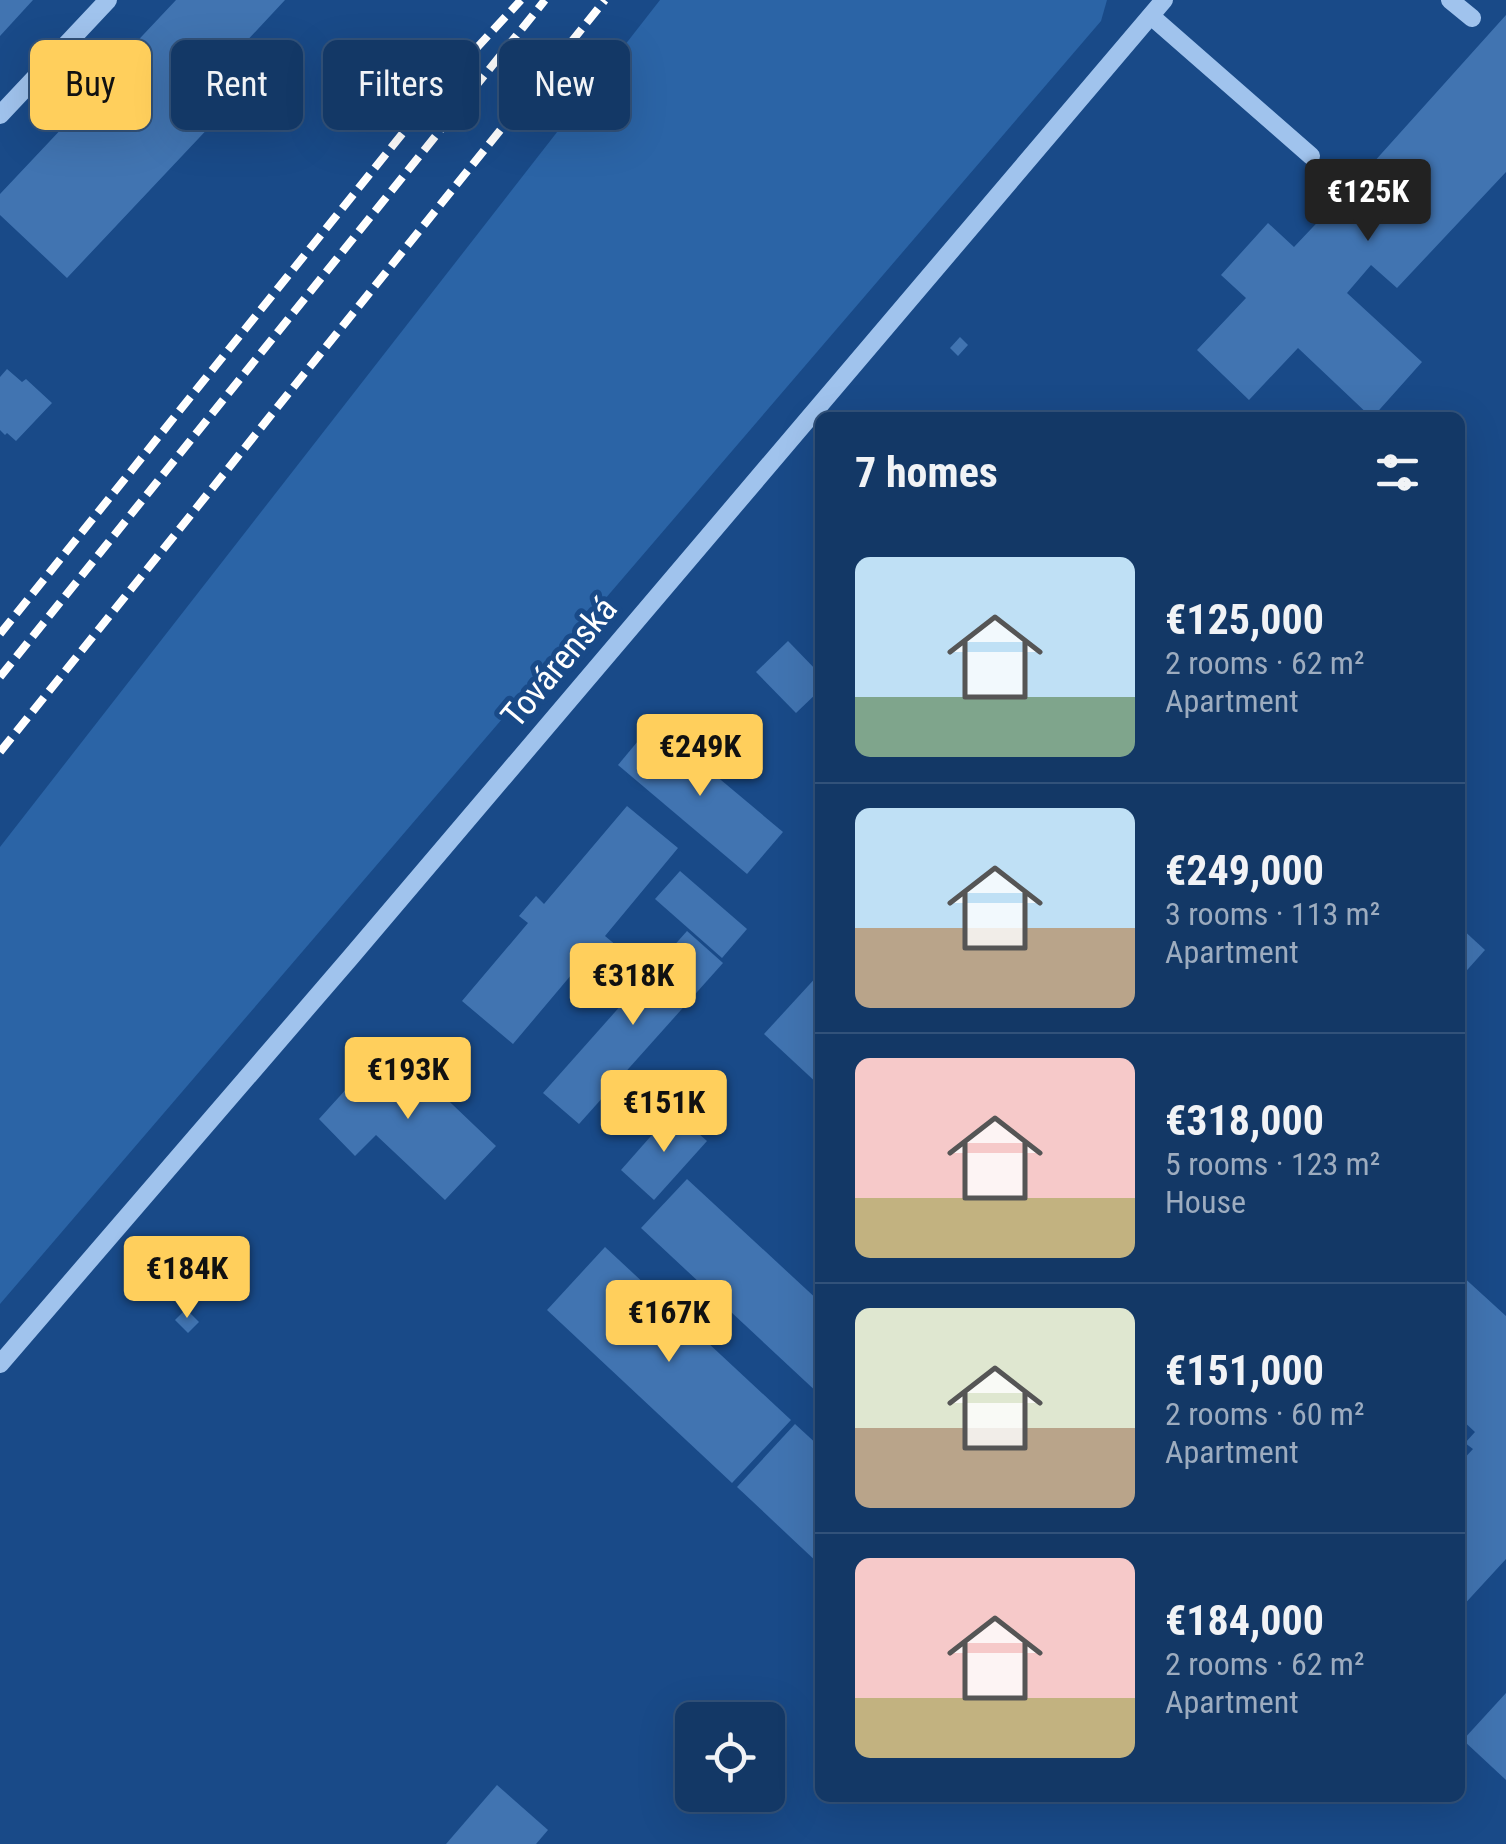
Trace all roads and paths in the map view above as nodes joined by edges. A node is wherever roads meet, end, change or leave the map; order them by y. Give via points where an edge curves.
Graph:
1 (108, 0) edge
2 (1164, 0) edge
3 (1450, 0) edge
4 (1150, 16) junction
5 (1472, 18) dead end
6 (0, 116) edge
7 (1311, 156) dead end
8 (0, 1364) edge

1 - 6 lane
2 - 4 lane, Továrenská
3 - 5 lane
4 - 7 lane
4 - 8 lane, Továrenská

